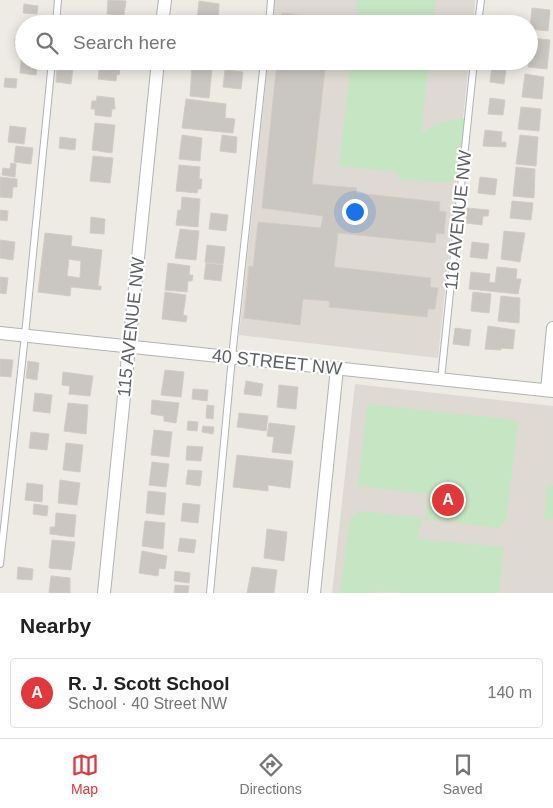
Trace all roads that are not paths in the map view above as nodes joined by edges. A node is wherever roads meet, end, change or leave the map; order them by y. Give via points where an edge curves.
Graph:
1 (58, 0) edge
2 (164, 0) edge
3 (271, 0) edge
4 (481, 0) edge
5 (57, 15) edge
6 (163, 15) edge
7 (269, 15) edge
8 (479, 15) edge
9 (51, 70) edge
10 (157, 70) edge
11 (263, 70) edge
12 (473, 70) edge
13 (553, 328) edge
14 (0, 333) edge
15 (26, 335) junction
16 (129, 346) junction
17 (232, 357) junction
18 (337, 368) junction
19 (440, 379) junction
20 (550, 390) edge
21 (0, 564) edge
22 (104, 593) edge
23 (210, 593) edge
24 (314, 593) edge

1 - 5 lane
2 - 6 street
3 - 7 lane
4 - 8 lane
9 - 15 lane
10 - 16 street, 115 AVENUE NW
11 - 17 lane
12 - 19 lane, 116 AVENUE NW
13 - 20 street
14 - 15 street, 40 STREET NW
15 - 16 street, 40 STREET NW
15 - 21 lane
16 - 17 street, 40 STREET NW
16 - 22 street, 115 AVENUE NW
17 - 18 street, 40 STREET NW
17 - 23 lane
18 - 19 street, 40 STREET NW
18 - 24 street
19 - 20 street, 40 STREET NW

